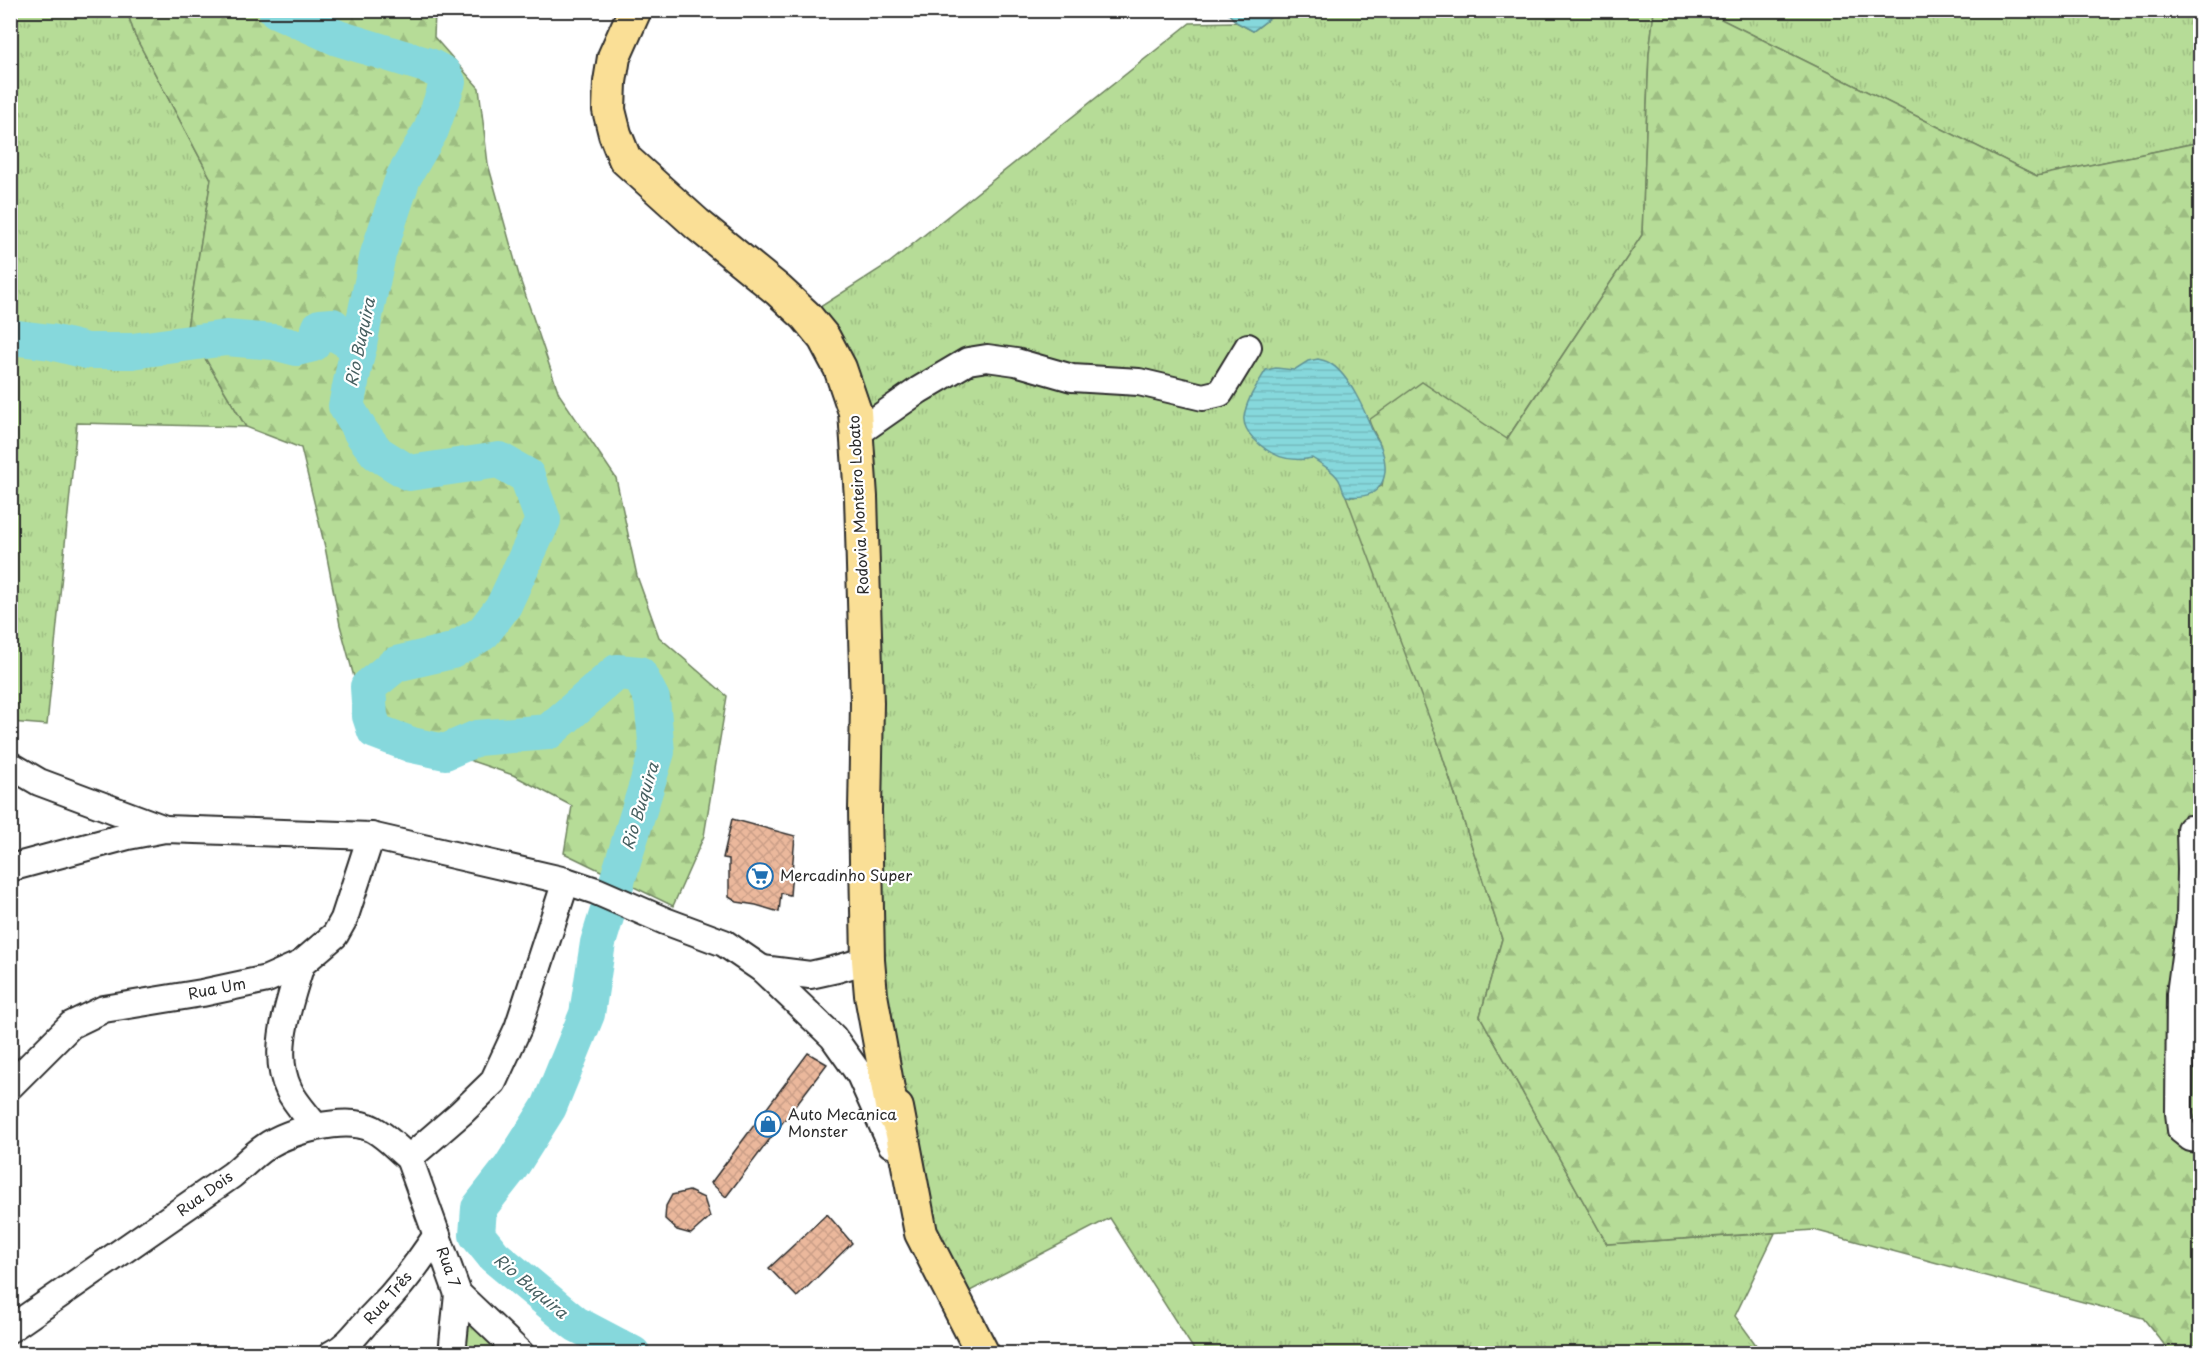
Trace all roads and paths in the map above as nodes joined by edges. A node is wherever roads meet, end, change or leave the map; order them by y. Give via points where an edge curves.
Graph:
1 (635, 10) edge
2 (1248, 347) dead end
3 (856, 434) junction
4 (10, 765) edge
5 (165, 829) junction
6 (2190, 830) dead end
7 (371, 836) junction
8 (10, 868) edge
9 (566, 881) junction
10 (868, 960) junction
11 (302, 964) junction
12 (762, 969) junction
13 (10, 1086) edge
14 (316, 1126) junction
15 (2200, 1139) edge
16 (410, 1158) junction
17 (913, 1193) junction
18 (437, 1235) junction
19 (458, 1294) junction
20 (10, 1329) edge
21 (332, 1353) edge
22 (452, 1353) edge
23 (521, 1353) edge
24 (983, 1353) edge
25 (1002, 1353) edge

1 - 3 main road, Rodovia Monteiro Lobato via 614,57 610,82 609,110 625,159 806,316 824,338 840,368 855,412
2 - 3 street via 1220,393 1203,397 1139,382 1072,378 1016,362 987,358 968,361
3 - 10 main road, Rodovia Monteiro Lobato via 867,703
4 - 5 street via 39,782
5 - 7 street
5 - 8 street
6 - 15 street via 2190,919 2180,994 2179,1113 2181,1130
7 - 9 street
7 - 11 street, Rua Um via 335,935
9 - 12 street via 723,943
9 - 16 street via 518,1028 494,1082
10 - 12 street via 810,975
10 - 17 main road, Rodovia Monteiro Lobato via 892,1111 900,1127
11 - 13 street, Rua Um via 267,979 105,1009 71,1024
11 - 14 street via 282,1042 281,1070 289,1092
12 - 17 street via 833,1037 860,1075
14 - 16 street, Rua Dois via 348,1124 372,1128
14 - 20 street, Rua Dois via 265,1146 232,1175
16 - 18 street, Rua 7
17 - 24 main road, Rodovia Monteiro Lobato via 921,1233
17 - 25 main road, Rodovia Monteiro Lobato via 946,1245
18 - 19 street, Rua 7
18 - 21 street, Rua Três via 386,1304 343,1348
19 - 22 street
19 - 23 street, Rua 7

